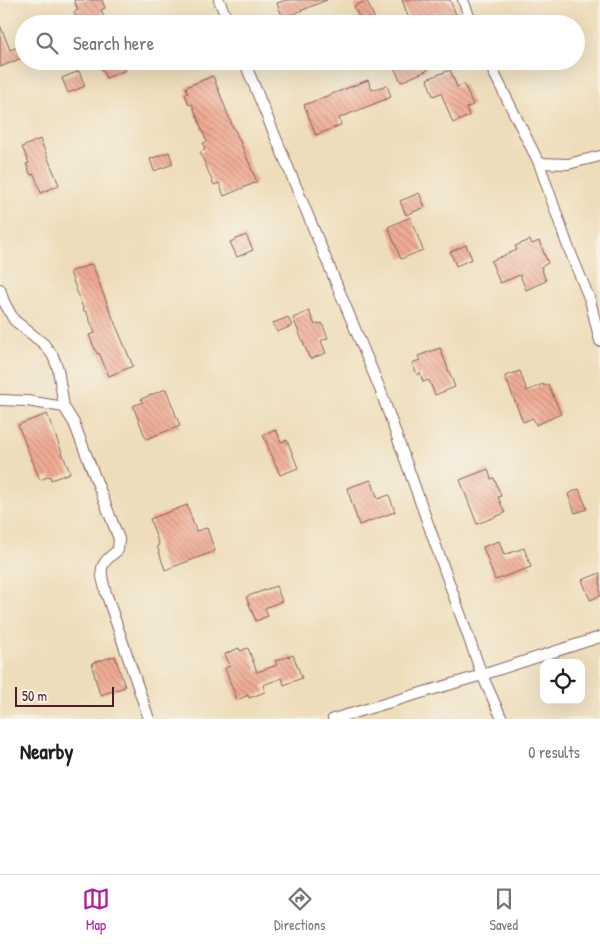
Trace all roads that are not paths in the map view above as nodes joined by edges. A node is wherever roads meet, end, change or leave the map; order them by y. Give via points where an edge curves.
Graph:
1 (219, 0) edge
2 (463, 0) edge
3 (225, 15) edge
4 (469, 15) edge
5 (248, 70) edge
6 (492, 70) edge
7 (600, 156) edge
8 (539, 164) junction
9 (0, 289) edge
10 (600, 341) edge
11 (0, 400) edge
12 (64, 407) junction
13 (600, 637) edge
14 (482, 675) junction
15 (149, 719) edge
16 (333, 719) edge
17 (502, 719) edge

1 - 3 street
2 - 4 street
5 - 14 street via 380,389
6 - 8 street
7 - 8 street via 568,164
8 - 10 street via 566,244 590,300
9 - 12 street via 14,320 44,344 53,356
11 - 12 street
12 - 15 street via 74,423 119,539 118,550 102,565 102,575
13 - 14 street
14 - 16 street
14 - 17 street

